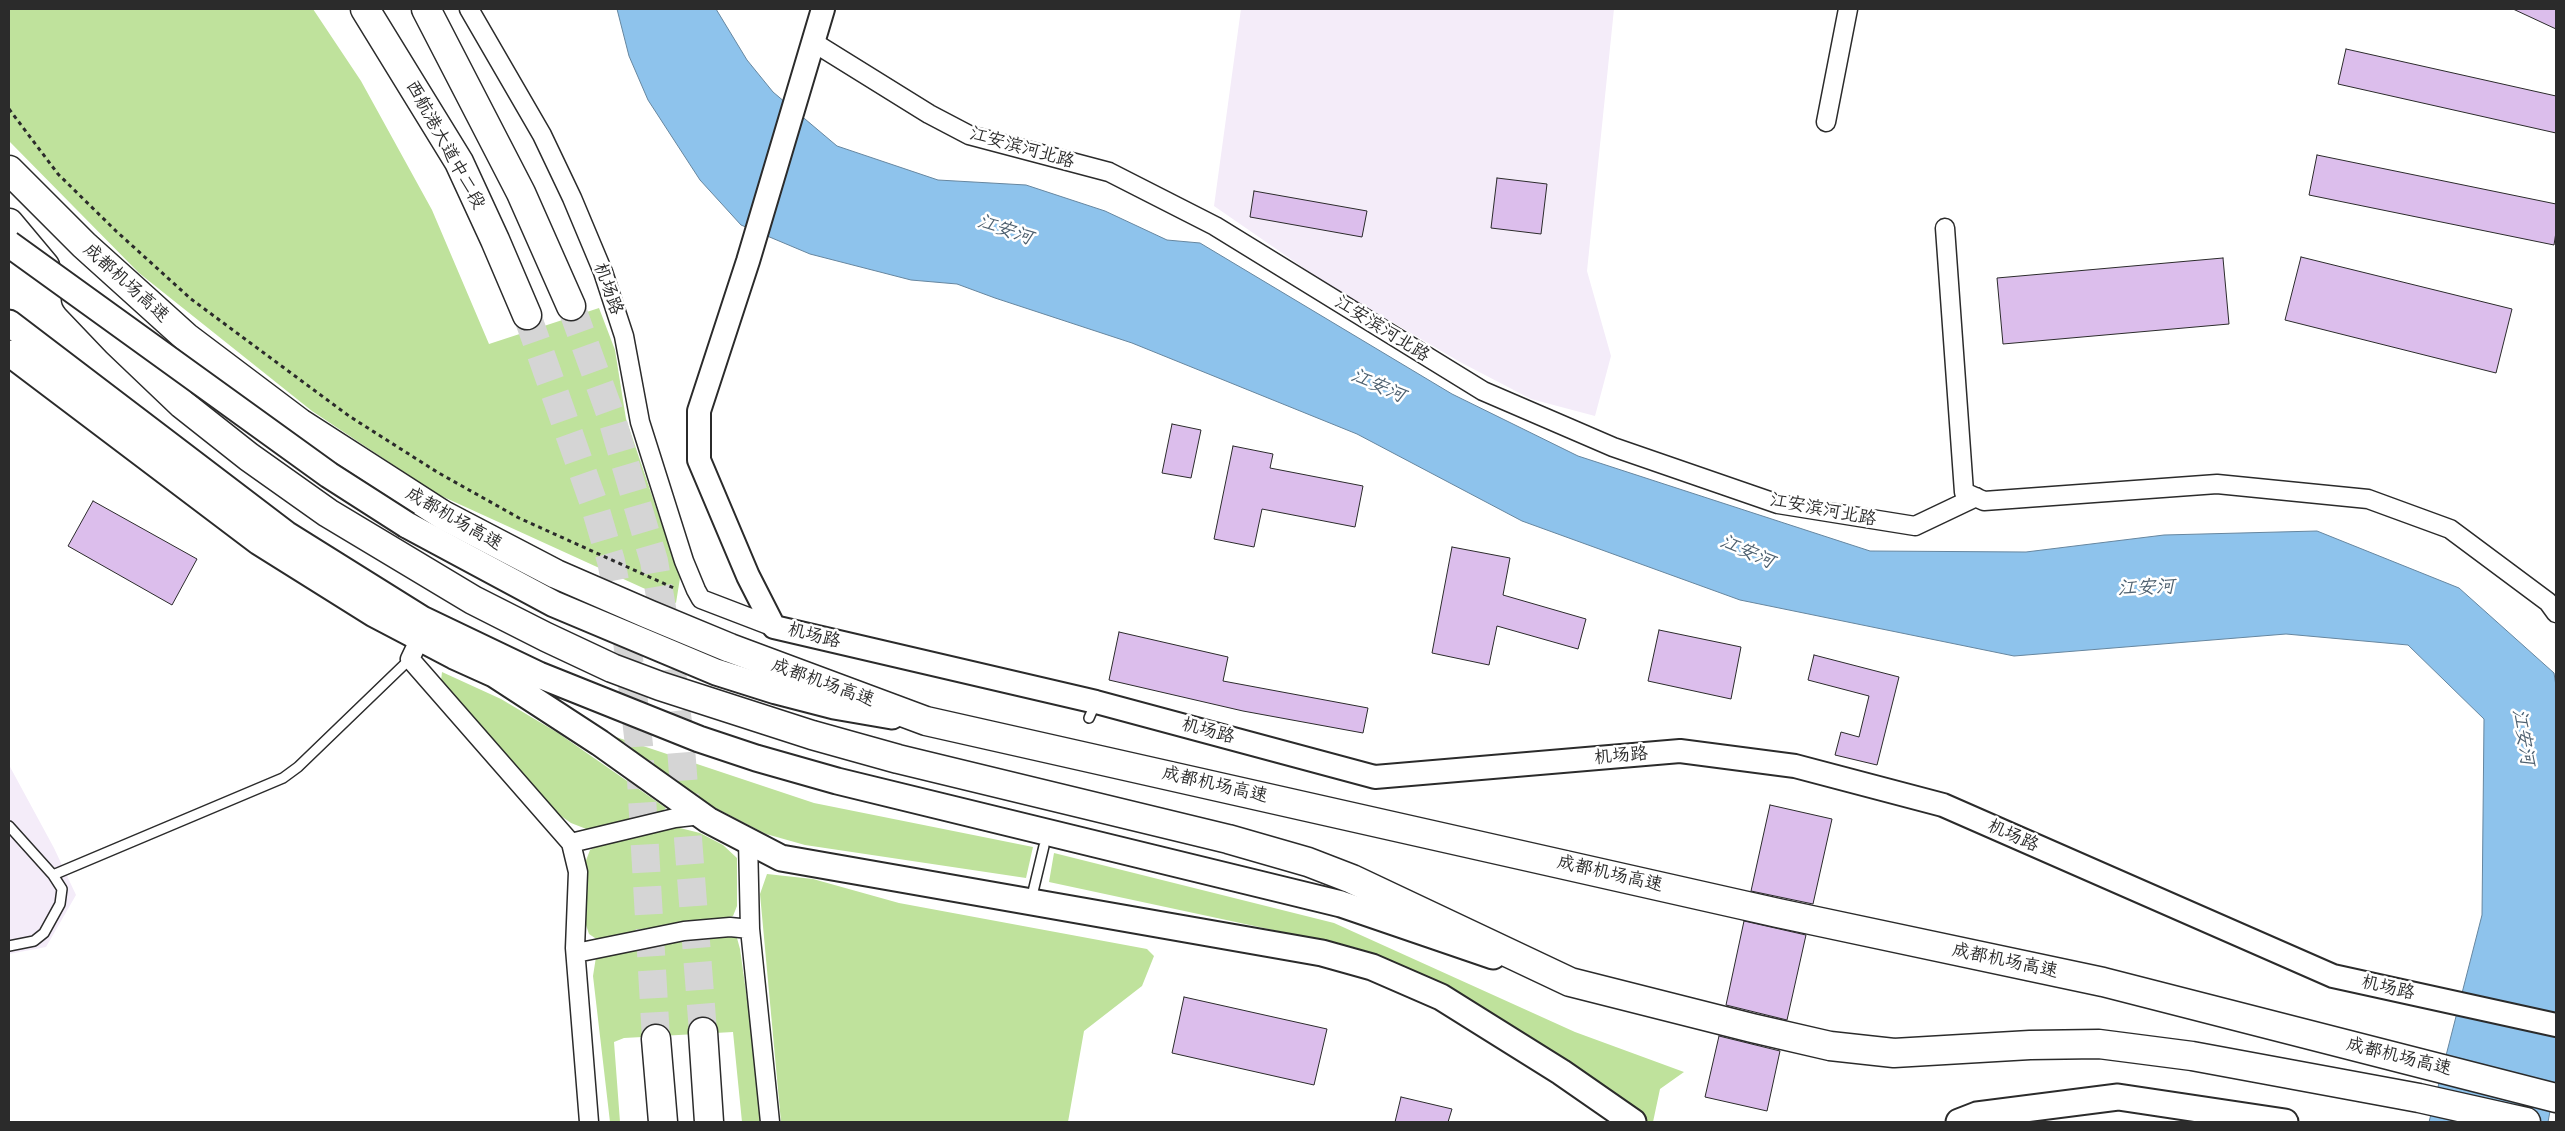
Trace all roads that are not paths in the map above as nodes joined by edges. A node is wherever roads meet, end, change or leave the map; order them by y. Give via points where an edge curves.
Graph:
1 (365, 9) edge
2 (426, 9) edge
3 (469, 9) edge
4 (823, 9) edge
5 (1848, 9) edge
6 (813, 42) junction
7 (1826, 122) dead end
8 (9, 170) edge
9 (9, 223) edge
10 (1945, 228) dead end
11 (9, 244) edge
12 (572, 306) tunnel mouth
13 (527, 315) tunnel mouth
14 (9, 323) edge
15 (9, 353) edge
16 (1976, 497) junction
17 (2556, 613) edge
18 (774, 626) junction
19 (415, 648) junction
20 (490, 672) junction
21 (926, 721) junction
22 (699, 739) junction
23 (701, 816) junction
24 (9, 826) edge
25 (748, 840) junction
26 (571, 843) junction
27 (1044, 846) dead end
28 (53, 875) junction
29 (1031, 900) junction
30 (750, 929) junction
31 (9, 946) edge
32 (576, 953) junction
33 (1570, 982) junction
34 (2556, 1025) edge
35 (703, 1032) tunnel mouth
36 (656, 1039) tunnel mouth
37 (2556, 1098) edge
38 (589, 1122) edge
39 (663, 1122) edge
40 (709, 1122) edge
41 (770, 1122) edge
42 (1633, 1122) edge
43 (1959, 1122) edge
44 (2285, 1122) edge
45 (2526, 1122) edge

1 - 13 main road, 西航港大道中二段 via 459,162
2 - 12 main road via 521,192
3 - 18 street, 机场路 via 542,135 603,272 624,336 640,422 684,561 700,599
4 - 6 street, 机场路
5 - 7 street
6 - 16 street, 江安滨河北路 via 969,135 1109,172 1198,217 1483,391 1613,447 1778,504 1915,526
6 - 18 street, 机场路 via 748,261 699,411 699,460 748,576
8 - 21 main road, 成都机场高速 via 84,245 186,337 300,423 443,515 556,574 648,614
9 - 33 main road, 成都机场高速 via 116,342 182,404 250,458 328,513 400,557 473,600 546,637 660,686 812,735 934,768 1219,836 1308,862 1352,878
10 - 16 street via 1964,492
11 - 21 main road, bridge via 329,475 407,525 554,604 716,672 776,691 834,706
14 - 22 main road via 286,534 422,619 539,675
15 - 19 main road via 259,542 374,614
16 - 17 street via 1984,501 2217,484 2368,499 2450,530 2548,602
18 - 34 street, 机场路 via 1093,710 1375,777 1680,751 1795,766 1943,805 2333,976
19 - 20 main road
19 - 26 street
19 - 28 lane via 298,767 283,778
20 - 22 main road via 557,700
20 - 23 main road via 600,744
21 - 37 main road, 成都机场高速 via 1778,913 2103,982
22 - 33 main road via 837,781 1341,904
23 - 25 main road
23 - 26 street via 675,818
24 - 28 lane
25 - 29 main road via 781,858
25 - 30 street
26 - 32 street via 578,872
27 - 29 lane
28 - 31 lane via 62,889 60,904 44,933 34,942
29 - 42 main road via 1322,953 1372,967 1441,997 1561,1072
30 - 32 street via 730,927 684,931
30 - 41 street
32 - 38 street
33 - 45 main road, 成都机场高速 via 1830,1046 1894,1054 2099,1044 2192,1056 2419,1098
35 - 40 main road
36 - 39 main road
43 - 44 main road via 1977,1115 2118,1097

